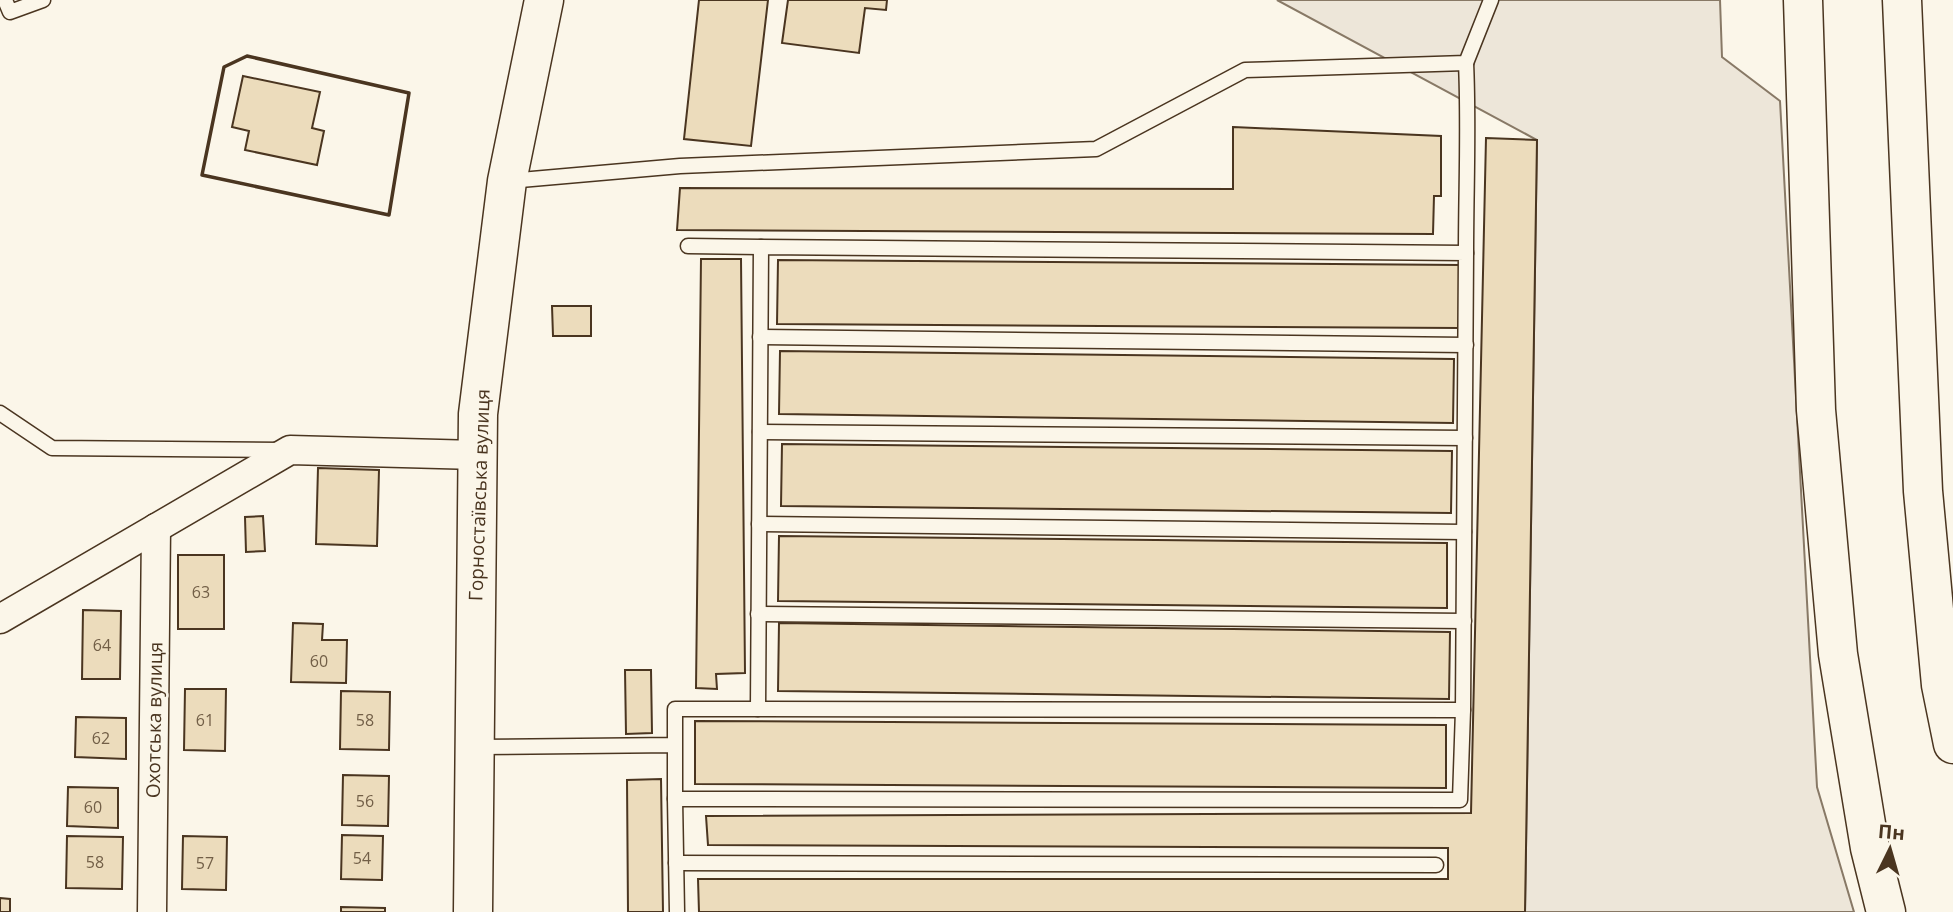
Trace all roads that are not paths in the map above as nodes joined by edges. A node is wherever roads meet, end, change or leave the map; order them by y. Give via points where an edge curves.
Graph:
1 (43, 0) edge
2 (544, 0) edge
3 (1491, 0) edge
4 (1803, 0) edge
5 (1902, 0) edge
6 (5, 8) edge
7 (1466, 63) junction
8 (507, 181) junction
9 (688, 246) dead end
10 (761, 247) junction
11 (1466, 253) junction
12 (760, 337) junction
13 (1466, 345) junction
14 (0, 413) edge
15 (760, 432) junction
16 (1465, 439) junction
17 (290, 450) junction
18 (477, 455) junction
19 (759, 524) junction
20 (156, 528) junction
21 (1464, 531) junction
22 (758, 614) junction
23 (0, 619) edge
24 (1464, 621) junction
25 (758, 709) junction
26 (1463, 710) junction
27 (675, 744) junction
28 (1953, 744) edge
29 (474, 747) junction
30 (675, 799) junction
31 (676, 863) junction
32 (1436, 865) dead end
33 (152, 912) edge
34 (473, 912) edge
35 (677, 912) edge
36 (1886, 912) edge

1 - 6 lane
2 - 8 main road, Горностаївська вулиця
3 - 7 lane
4 - 36 main road via 1816,410 1838,654 1870,848
5 - 28 main road via 1923,491 1941,685
7 - 8 lane via 1245,70 1096,149 680,166
7 - 11 lane
8 - 18 main road, Горностаївська вулиця
9 - 10 lane
10 - 11 lane
10 - 12 lane
11 - 13 lane
12 - 13 lane
12 - 15 lane
13 - 16 lane
14 - 17 lane via 52,448
15 - 16 lane
15 - 19 lane
16 - 21 lane
17 - 18 street
17 - 20 street
18 - 29 main road, Горностаївська вулиця
19 - 21 lane
19 - 22 lane
20 - 23 street
20 - 33 street, Охотська вулиця
21 - 24 lane
22 - 24 lane
22 - 25 lane
24 - 26 lane
25 - 26 lane
25 - 27 lane via 675,709
26 - 30 lane via 1460,800
27 - 29 lane
27 - 30 lane
29 - 34 main road, Горностаївська вулиця
30 - 31 lane
31 - 32 lane
31 - 35 lane

